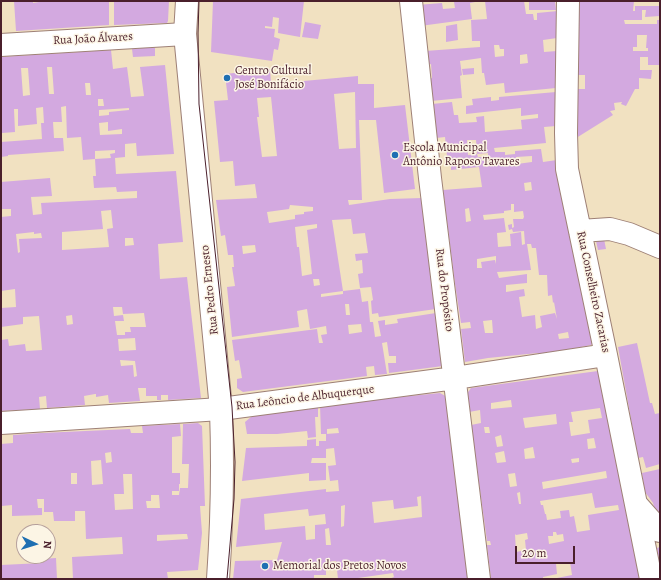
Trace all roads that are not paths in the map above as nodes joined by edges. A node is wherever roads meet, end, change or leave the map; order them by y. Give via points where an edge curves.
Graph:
1 (187, 1) edge
2 (411, 1) edge
3 (568, 1) edge
4 (185, 34) junction
5 (1, 45) edge
6 (580, 231) junction
7 (660, 247) edge
8 (606, 355) junction
9 (455, 378) junction
10 (221, 409) junction
11 (1, 423) edge
12 (637, 505) junction
13 (660, 531) edge
14 (218, 579) edge
15 (479, 579) edge
16 (651, 579) edge

1 - 4 street, Rua Pedro Ernesto
2 - 9 street, Rua do Propósito
3 - 6 street, Rua Conselheiro Zacarias via 567,169
4 - 5 street, Rua João Álvares
4 - 10 street, Rua Pedro Ernesto
6 - 7 street via 610,229
6 - 8 street, Rua Conselheiro Zacarias
8 - 9 street, Rua Leôncio de Albuquerque
8 - 12 street, Rua Conselheiro Zacarias
9 - 10 street, Rua Leôncio de Albuquerque
9 - 15 street, Rua do Propósito
10 - 11 street, Rua Leôncio de Albuquerque
10 - 14 street, Rua Pedro Ernesto via 223,468
12 - 13 street
12 - 16 street, Rua Conselheiro Zacarias

